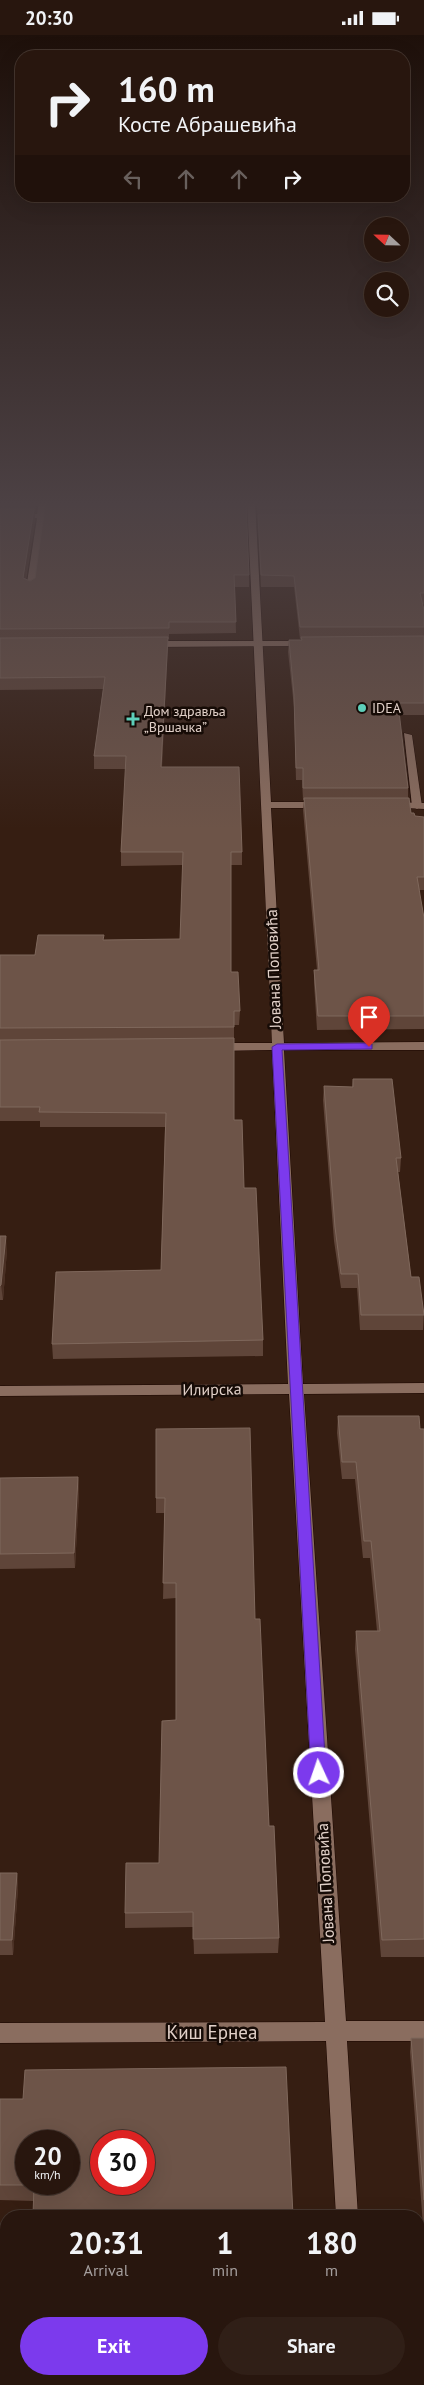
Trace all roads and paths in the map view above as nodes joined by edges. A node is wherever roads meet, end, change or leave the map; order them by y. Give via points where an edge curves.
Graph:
1 (258, 610) edge
2 (140, 644) edge
3 (258, 644) junction
4 (320, 644) edge
5 (407, 735) dead end
6 (266, 805) junction
7 (332, 805) edge
8 (380, 805) edge
9 (421, 806) edge
10 (424, 1046) edge
11 (198, 1047) edge
12 (277, 1047) junction
13 (296, 1388) junction
14 (424, 1388) edge
15 (0, 1391) edge
16 (334, 2031) junction
17 (424, 2031) edge
18 (0, 2033) edge
19 (348, 2210) edge

1 - 3 street, Јована Поповића
2 - 3 street
3 - 4 street
3 - 6 street, Јована Поповића
5 - 9 street
6 - 7 street
6 - 12 street, Јована Поповића
8 - 9 street
10 - 12 street
11 - 12 street
12 - 13 street, Јована Поповића
13 - 14 street, Илирска
13 - 15 street, Илирска
13 - 16 street, Јована Поповића
16 - 17 street, Киш Ернеа
16 - 18 street, Киш Ернеа
16 - 19 street, Јована Поповића

